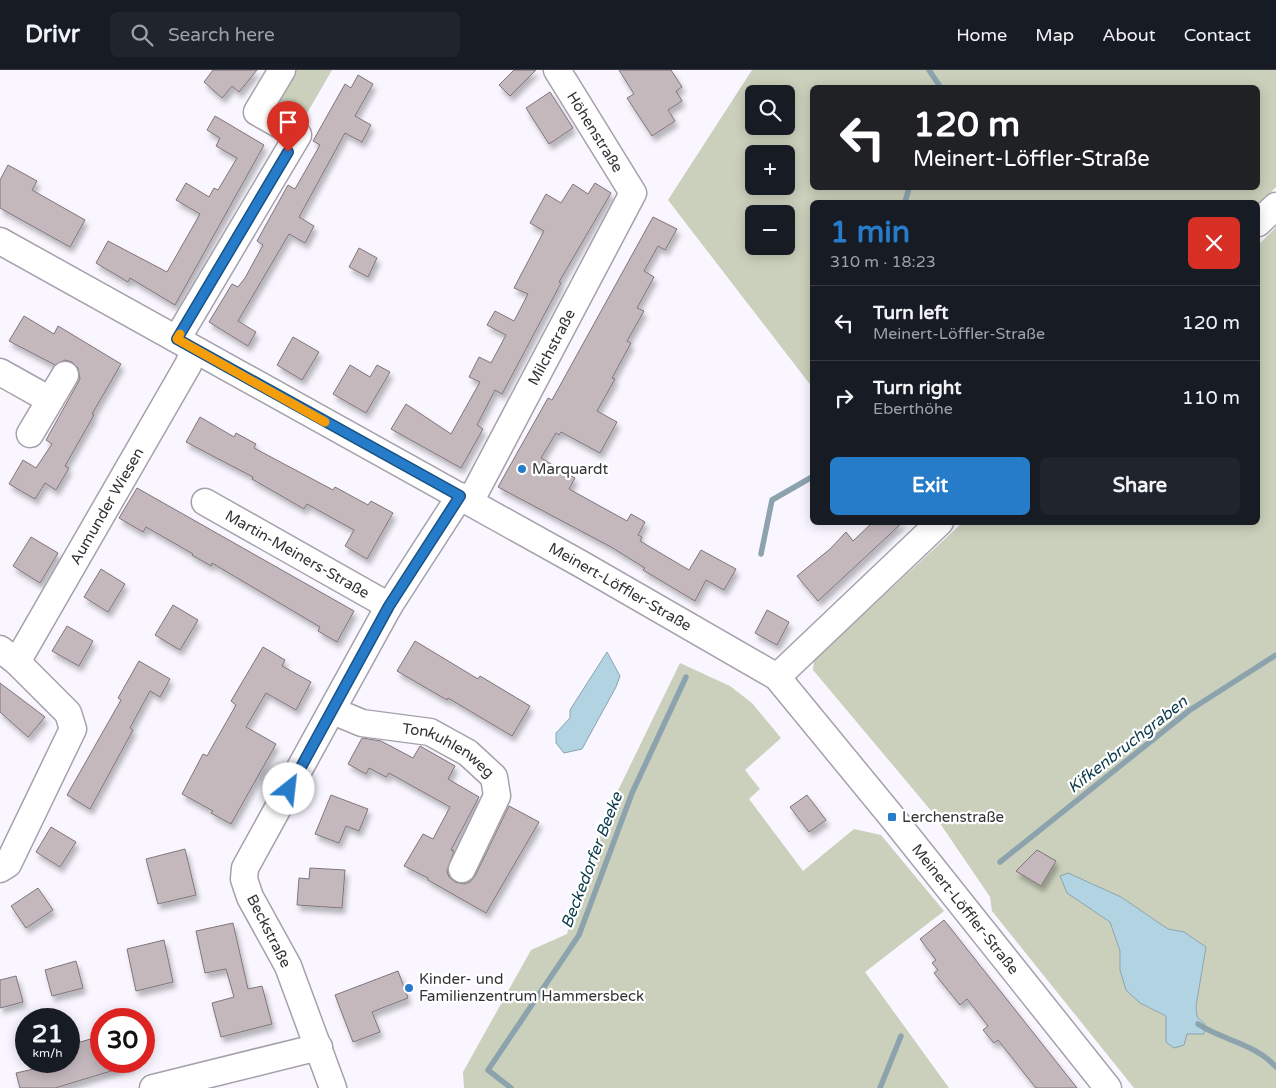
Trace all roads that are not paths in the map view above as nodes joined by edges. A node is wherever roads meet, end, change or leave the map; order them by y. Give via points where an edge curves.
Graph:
1 (282, 70) edge
2 (557, 70) edge
3 (633, 193) joint
4 (1276, 206) edge
5 (1260, 221) edge
6 (0, 241) edge
7 (186, 344) junction
8 (0, 372) edge
9 (65, 375) dead end
10 (50, 400) junction
11 (30, 434) dead end
12 (465, 499) junction
13 (205, 502) dead end
14 (937, 525) edge
15 (389, 606) junction
16 (8, 656) edge
17 (776, 677) junction
18 (333, 711) junction
19 (0, 869) edge
20 (462, 869) dead end
21 (319, 1047) junction
22 (153, 1088) edge
23 (333, 1088) edge
24 (1108, 1088) edge

1 - 7 street, Aumunder Wiesen via 257,112 298,135
2 - 3 street, Höhenstraße
3 - 12 street, Milchstraße
4 - 5 street
6 - 7 street, Meinert-Löffler-Straße
7 - 12 street, Meinert-Löffler-Straße
7 - 16 street, Aumunder Wiesen via 188,365
8 - 10 street
9 - 10 street
10 - 11 street
12 - 15 street, Beckstraße
12 - 17 street, Meinert-Löffler-Straße
13 - 15 street, Martin-Meiners-Straße
14 - 17 street
15 - 18 street, Beckstraße
16 - 19 street, Aumunder Wiesen via 68,713 73,729 8,864
17 - 24 street, Meinert-Löffler-Straße
18 - 20 street, Tonkuhlenweg via 362,723 430,732 468,753 494,777 497,796
18 - 21 street, Beckstraße via 245,868 244,879 250,897 288,966
21 - 22 street
21 - 23 street, Beckstraße

